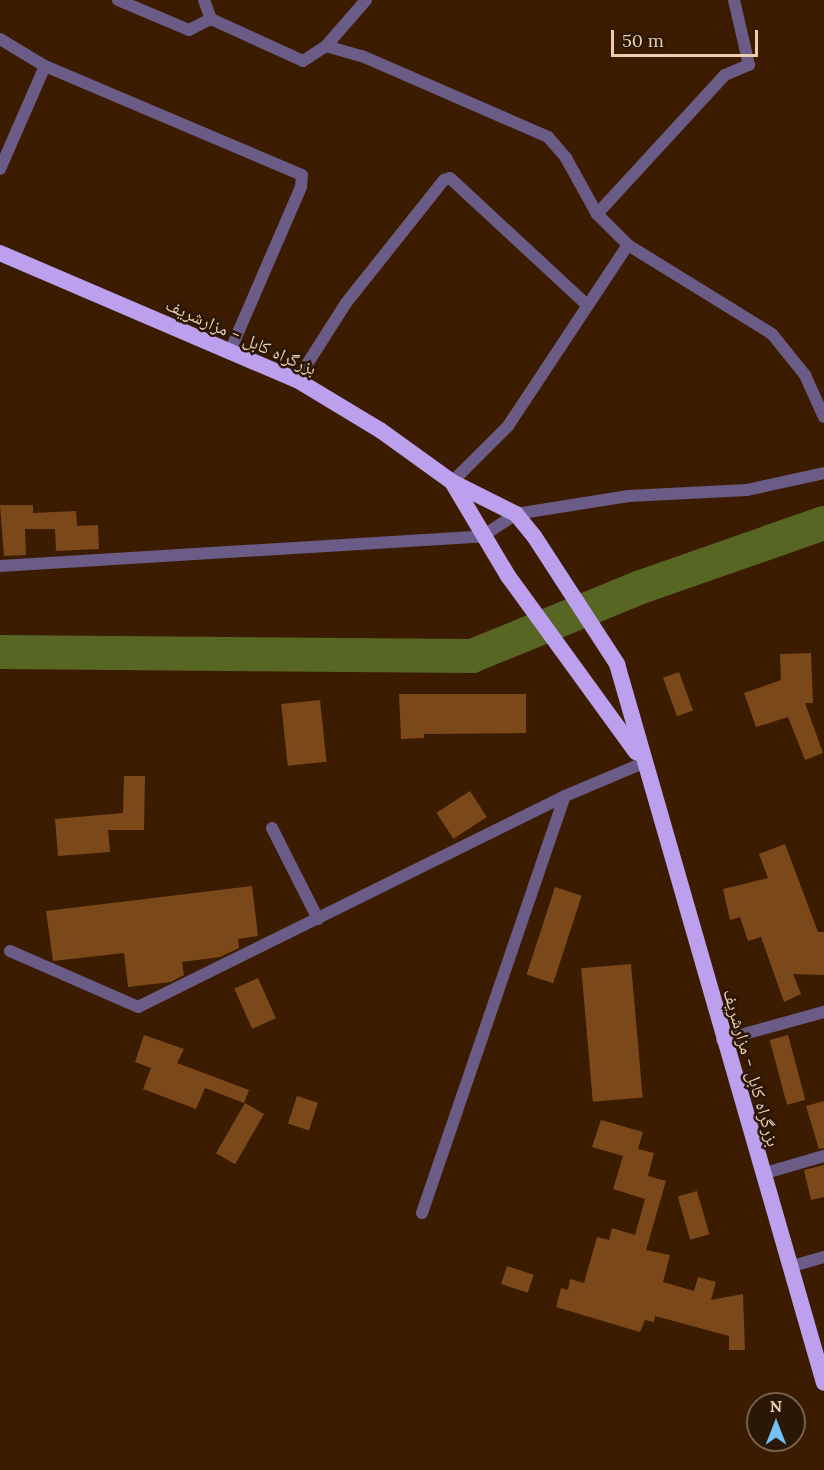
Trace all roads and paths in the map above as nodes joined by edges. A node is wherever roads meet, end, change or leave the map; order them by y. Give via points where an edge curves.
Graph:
1 (118, 0) edge
2 (204, 0) edge
3 (366, 0) edge
4 (734, 0) edge
5 (211, 19) junction
6 (0, 39) edge
7 (326, 46) junction
8 (45, 66) junction
9 (0, 169) edge
10 (597, 214) junction
11 (628, 245) junction
12 (0, 253) edge
13 (587, 305) junction
14 (230, 351) junction
15 (297, 380) junction
16 (824, 417) edge
17 (824, 473) edge
18 (452, 482) junction
19 (516, 514) junction
20 (481, 537) junction
21 (0, 566) edge
22 (643, 763) junction
23 (566, 796) junction
24 (272, 828) dead end
25 (318, 919) junction
26 (10, 951) dead end
27 (824, 1011) edge
28 (722, 1040) junction
29 (824, 1156) edge
30 (762, 1174) junction
31 (422, 1213) dead end
32 (824, 1257) edge
33 (789, 1267) junction
34 (821, 1365) edge
35 (824, 1383) edge

1 - 5 street via 189,30
2 - 5 street
3 - 7 street
4 - 10 street via 749,65 725,75
5 - 7 street via 303,61
6 - 8 street
7 - 10 street via 362,56 548,137 566,159
8 - 9 street
8 - 14 street via 302,175 301,187
10 - 11 street
11 - 13 street
11 - 16 street via 772,334 805,375
12 - 14 highway, بزرگراه کابل - مزارشریف
13 - 15 street via 450,178 444,180 346,303
13 - 18 street via 508,426
14 - 15 highway, بزرگراه کابل - مزارشریف
15 - 18 highway, بزرگراه کابل - مزارشریف via 380,430
17 - 19 street via 747,490 629,496
18 - 19 highway, بزرگراه کابل - مزارشریف
18 - 20 highway, بزرگراه کابل - مزارشریف
19 - 20 street
19 - 22 highway, بزرگراه کابل - مزارشریف via 616,664
20 - 21 street
20 - 22 highway, بزرگراه کابل - مزارشریف
22 - 23 street
22 - 28 highway, بزرگراه کابل - مزارشریف
23 - 25 street
23 - 31 street
24 - 25 street
25 - 26 street via 138,1007
27 - 28 street
28 - 30 highway, بزرگراه کابل - مزارشریف
29 - 30 street
30 - 33 highway, بزرگراه کابل - مزارشریف
32 - 33 street
33 - 34 highway, بزرگراه کابل - مزارشریف
34 - 35 highway, بزرگراه کابل - مزارشریف

